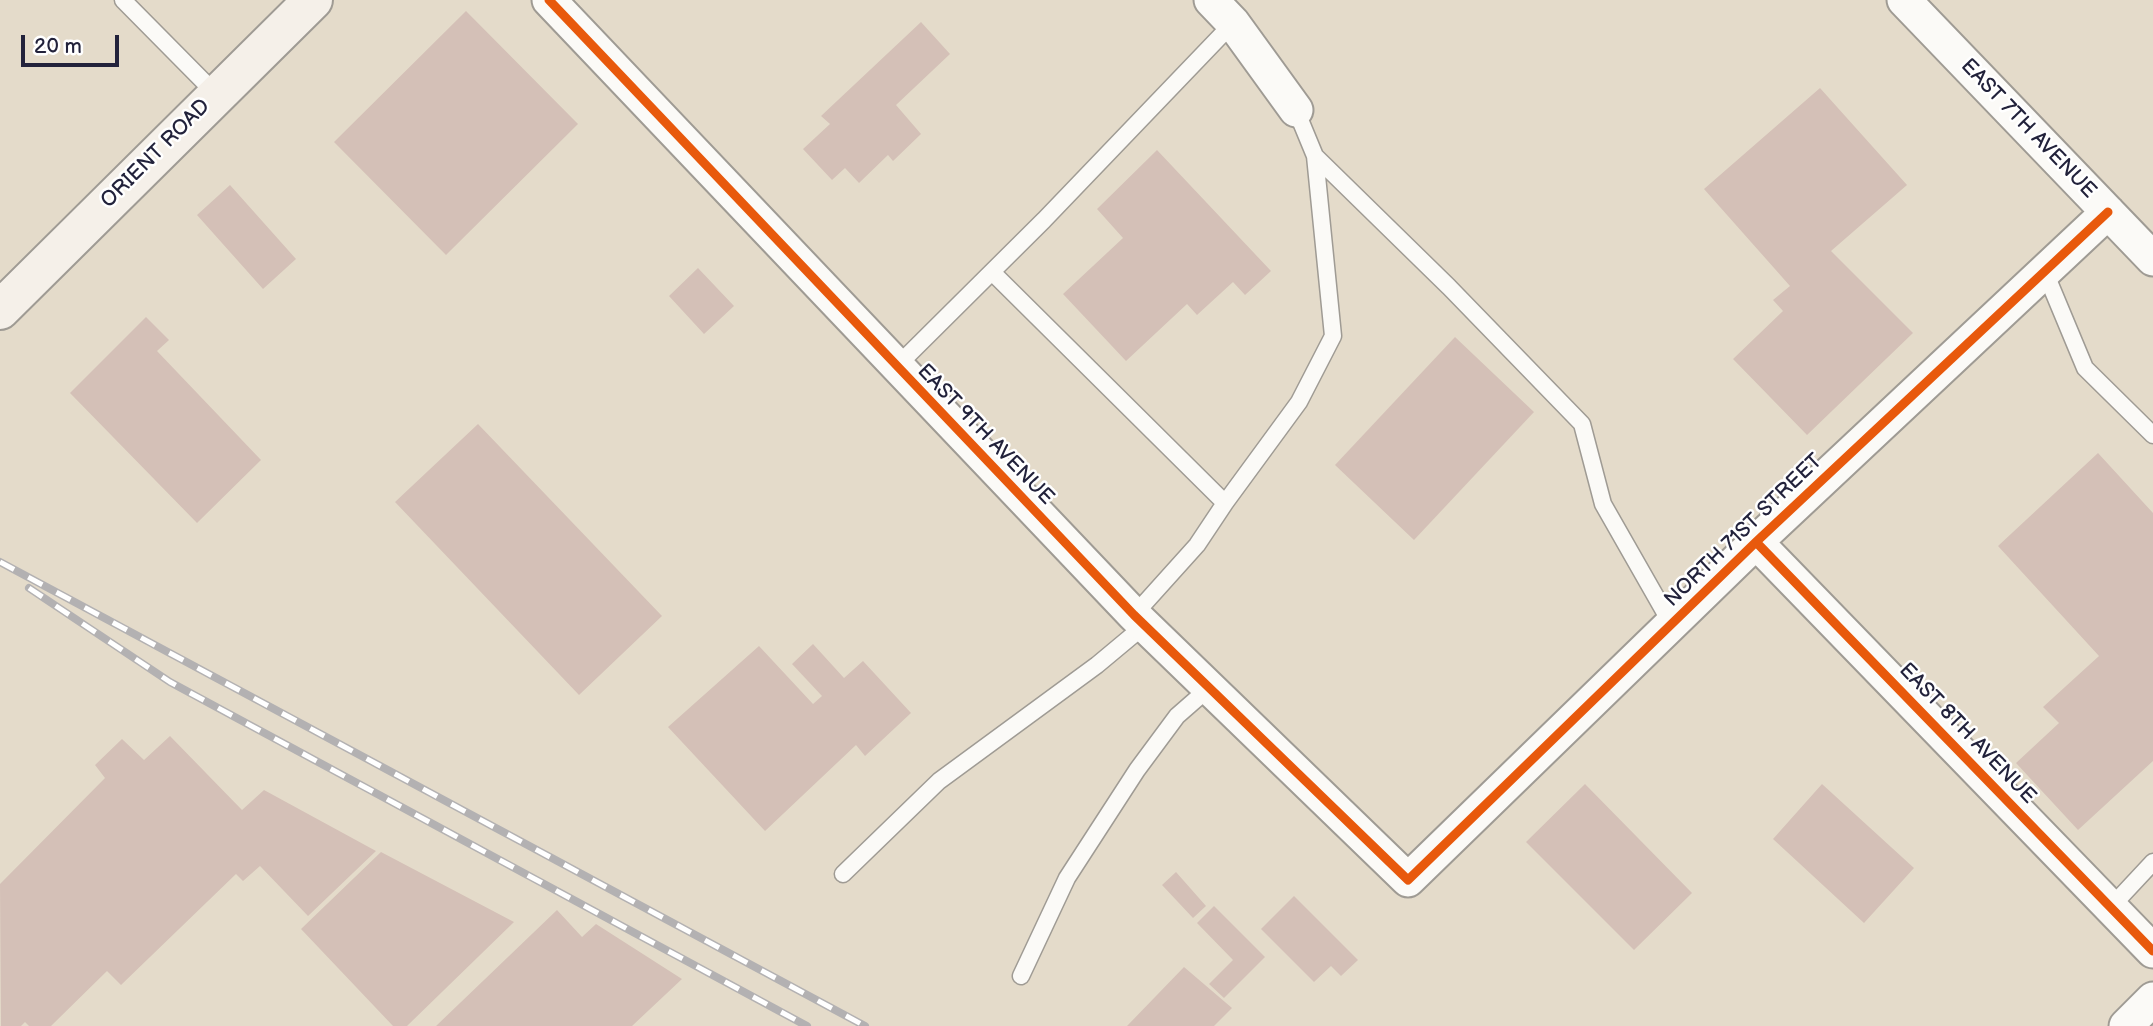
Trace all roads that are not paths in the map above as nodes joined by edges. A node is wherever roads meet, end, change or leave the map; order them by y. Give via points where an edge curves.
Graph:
1 (123, 0) edge
2 (313, 0) edge
3 (550, 0) edge
4 (1904, 0) edge
5 (1222, 12) edge
6 (216, 94) junction
7 (1296, 110) joint
8 (1315, 156) junction
9 (2108, 212) junction
10 (2153, 259) edge
11 (992, 272) junction
12 (2045, 272) junction
13 (0, 310) edge
14 (896, 367) junction
15 (2153, 435) edge
16 (1225, 503) junction
17 (1756, 542) junction
18 (1139, 620) junction
19 (1672, 625) junction
20 (1209, 688) junction
21 (2153, 862) edge
22 (843, 874) dead end
23 (1408, 880) joint
24 (2110, 907) junction
25 (2153, 951) edge
26 (1021, 976) dead end
27 (2153, 999) edge
28 (2126, 1026) edge

1 - 6 lane
2 - 6 street, ORIENT ROAD
3 - 14 street, EAST 9TH AVENUE
4 - 9 street, EAST 7TH AVENUE
5 - 7 street
5 - 11 lane
6 - 13 street, ORIENT ROAD
7 - 8 lane
8 - 16 lane via 1333,336 1299,402
8 - 19 lane via 1583,424 1603,504
9 - 10 street, EAST 7TH AVENUE
9 - 12 street, NORTH 71ST STREET
11 - 14 lane
11 - 16 lane
12 - 15 lane via 2085,368
12 - 17 street, NORTH 71ST STREET
14 - 18 street, EAST 9TH AVENUE
16 - 18 lane
17 - 19 street, NORTH 71ST STREET
17 - 24 street, EAST 8TH AVENUE
18 - 20 street, EAST 9TH AVENUE
18 - 22 lane via 1097,665 947,775
19 - 23 street, NORTH 71ST STREET
20 - 23 street, EAST 9TH AVENUE
20 - 26 lane via 1177,716 1123,792 1067,878
21 - 24 lane
24 - 25 street, EAST 8TH AVENUE
27 - 28 street

